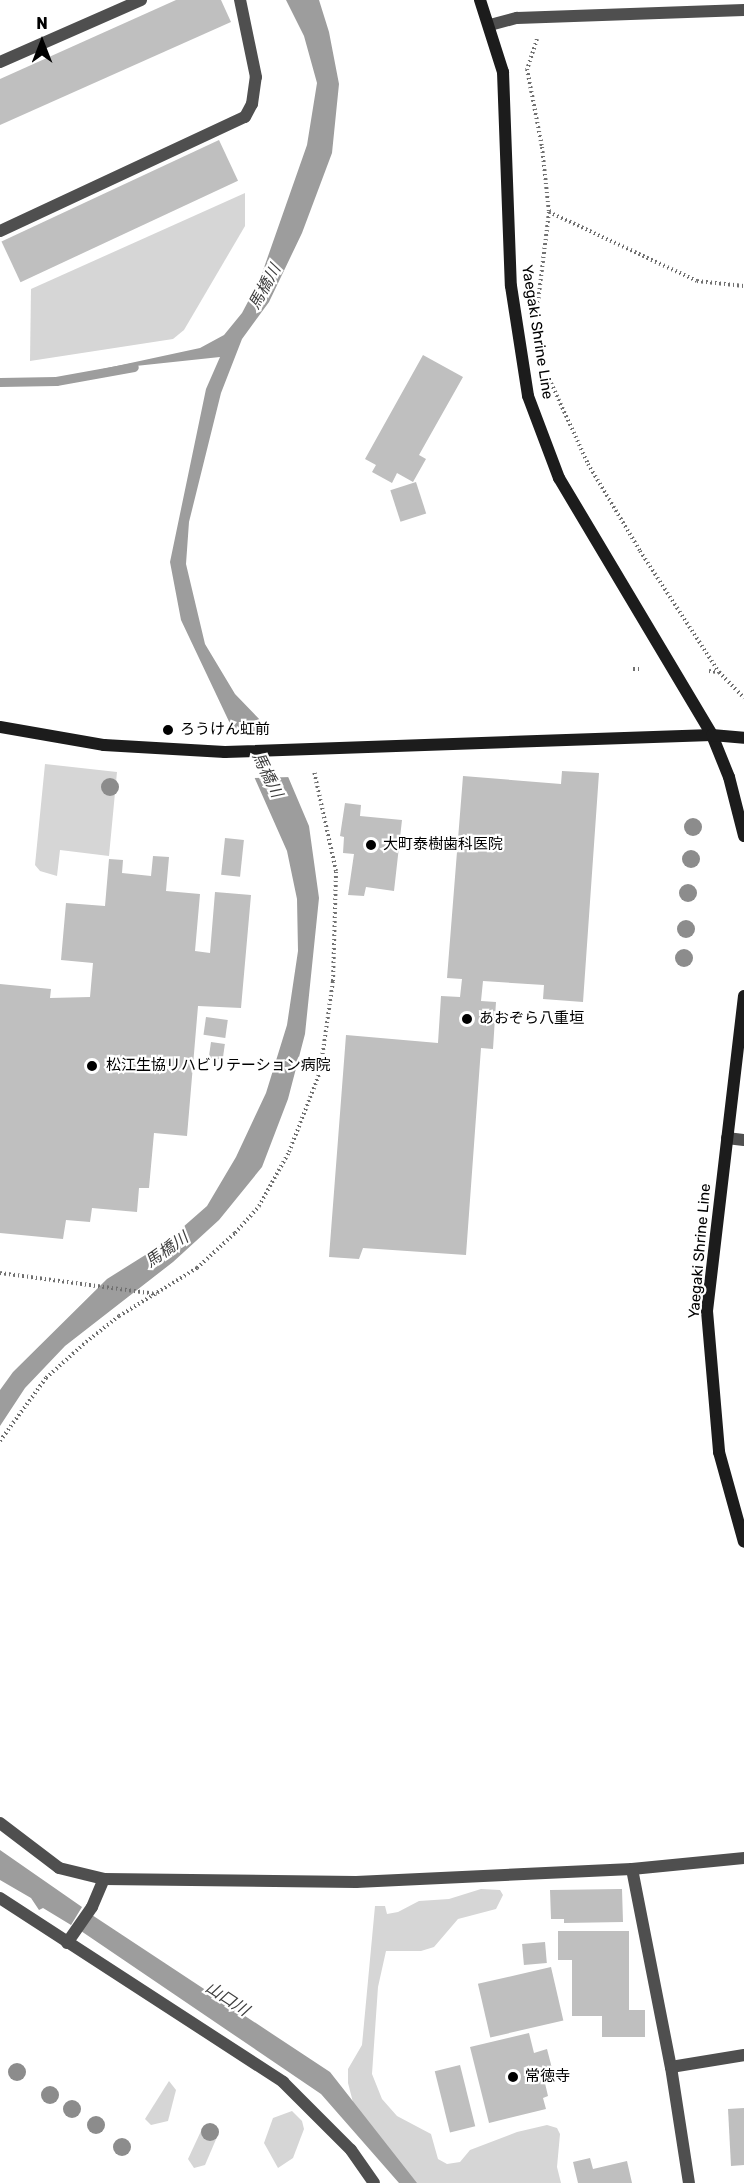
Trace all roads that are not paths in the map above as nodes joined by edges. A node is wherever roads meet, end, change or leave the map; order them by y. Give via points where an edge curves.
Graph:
1 (141, 0) edge
2 (240, 0) edge
3 (480, 0) edge
4 (744, 10) edge
5 (490, 25) junction
6 (0, 62) edge
7 (0, 231) edge
8 (0, 727) edge
9 (712, 735) junction
10 (744, 738) edge
11 (744, 836) edge
12 (744, 996) edge
13 (727, 1138) junction
14 (744, 1140) edge
15 (744, 1542) edge
16 (0, 1823) edge
17 (744, 1858) edge
18 (632, 1869) junction
19 (104, 1879) junction
20 (0, 1898) edge
21 (70, 1938) junction
22 (744, 2055) edge
23 (671, 2067) junction
24 (374, 2183) edge
25 (688, 2183) edge

1 - 6 street
2 - 7 street via 256,77 252,104 245,117
3 - 5 main road, Yaegaki Shrine Line
4 - 5 street via 517,18
5 - 9 main road, Yaegaki Shrine Line via 503,72 511,286 528,396 559,478
8 - 9 main road via 104,744 225,752
9 - 10 main road
9 - 11 main road, Yaegaki Shrine Line via 729,777
12 - 13 main road, Yaegaki Shrine Line
13 - 14 street
13 - 15 main road, Yaegaki Shrine Line via 707,1311 719,1452
16 - 19 street via 59,1868
17 - 18 street
18 - 19 street via 356,1882
18 - 23 street
19 - 21 street via 92,1907
20 - 21 street
21 - 24 street via 284,2082 351,2150
22 - 23 street
23 - 25 street

